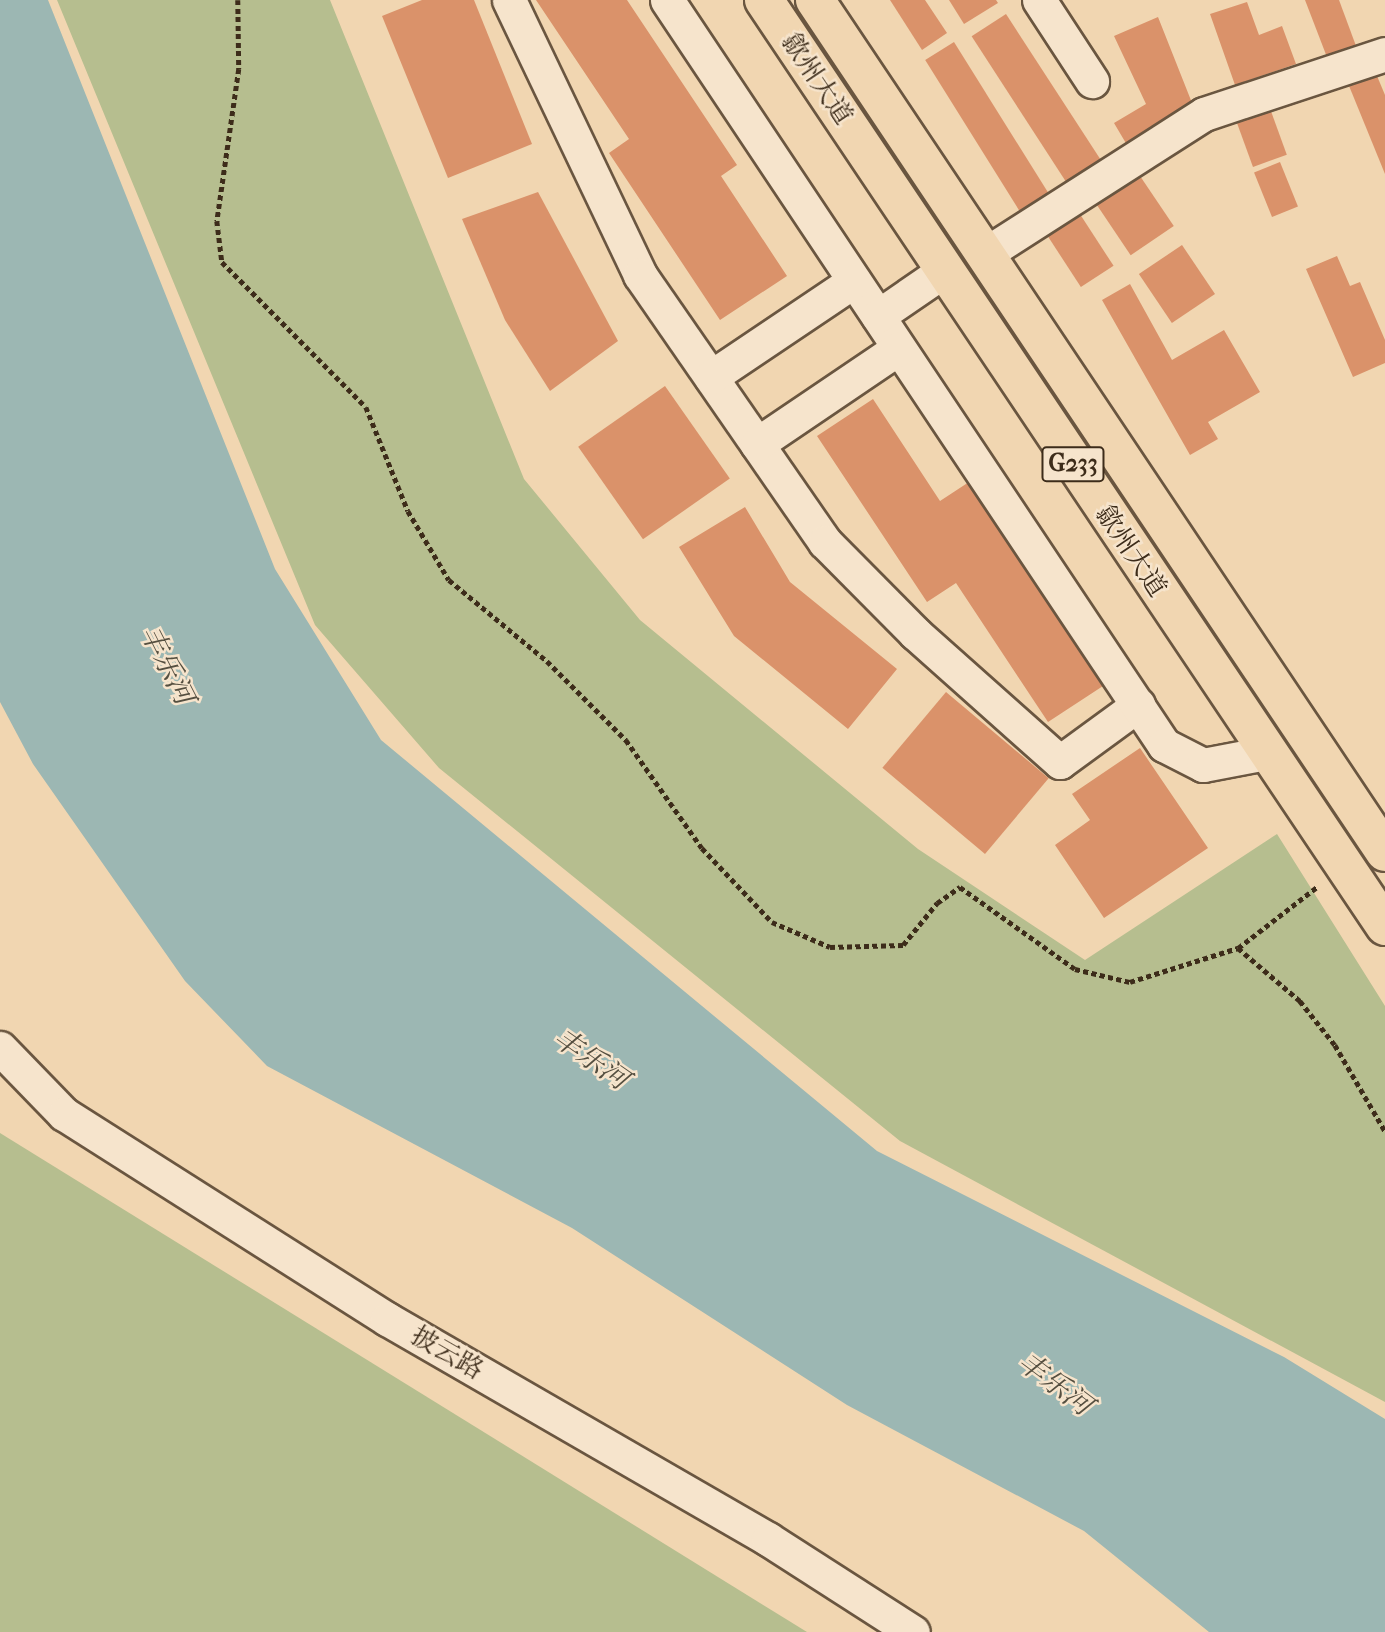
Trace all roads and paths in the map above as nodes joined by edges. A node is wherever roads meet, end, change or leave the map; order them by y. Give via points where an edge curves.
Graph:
1 (238, 0) edge
2 (509, 0) edge
3 (667, 0) edge
4 (764, 0) edge
5 (815, 0) edge
6 (1039, 0) edge
7 (1385, 54) edge
8 (1092, 81) dead end
9 (985, 254) junction
10 (945, 271) junction
11 (854, 281) junction
12 (878, 316) junction
13 (899, 348) junction
14 (711, 377) junction
15 (757, 444) junction
16 (1138, 705) junction
17 (1266, 753) junction
18 (1385, 852) edge
19 (1343, 866) junction
20 (1385, 926) edge
21 (1238, 947) junction
22 (0, 1048) edge
23 (1385, 1131) edge
24 (913, 1632) edge

1 - 21 path via 239,69 217,221 222,262 366,407 413,521 449,580 547,661 626,740 702,848 757,908 789,934 818,945 903,945 937,903 960,887 1075,969 1108,981 1151,980
2 - 14 street via 634,264
3 - 11 street
4 - 10 highway, 歙州大道 / G233
5 - 9 highway, 歙州大道 / G233
6 - 8 street
7 - 9 street via 1204,114
9 - 18 highway, 歙州大道 / G233
10 - 12 street
10 - 17 highway, 歙州大道 / G233
11 - 12 street
11 - 14 street
12 - 13 street
13 - 15 street
13 - 16 street
14 - 15 street
15 - 16 street via 834,551 1060,762
16 - 17 street via 1164,745 1190,762
17 - 19 highway, 歙州大道 / G233
19 - 20 highway, 歙州大道 / G233
19 - 21 path
21 - 23 path via 1300,1001 1335,1045
22 - 24 street, 披云路 via 64,1114 387,1319 768,1539

